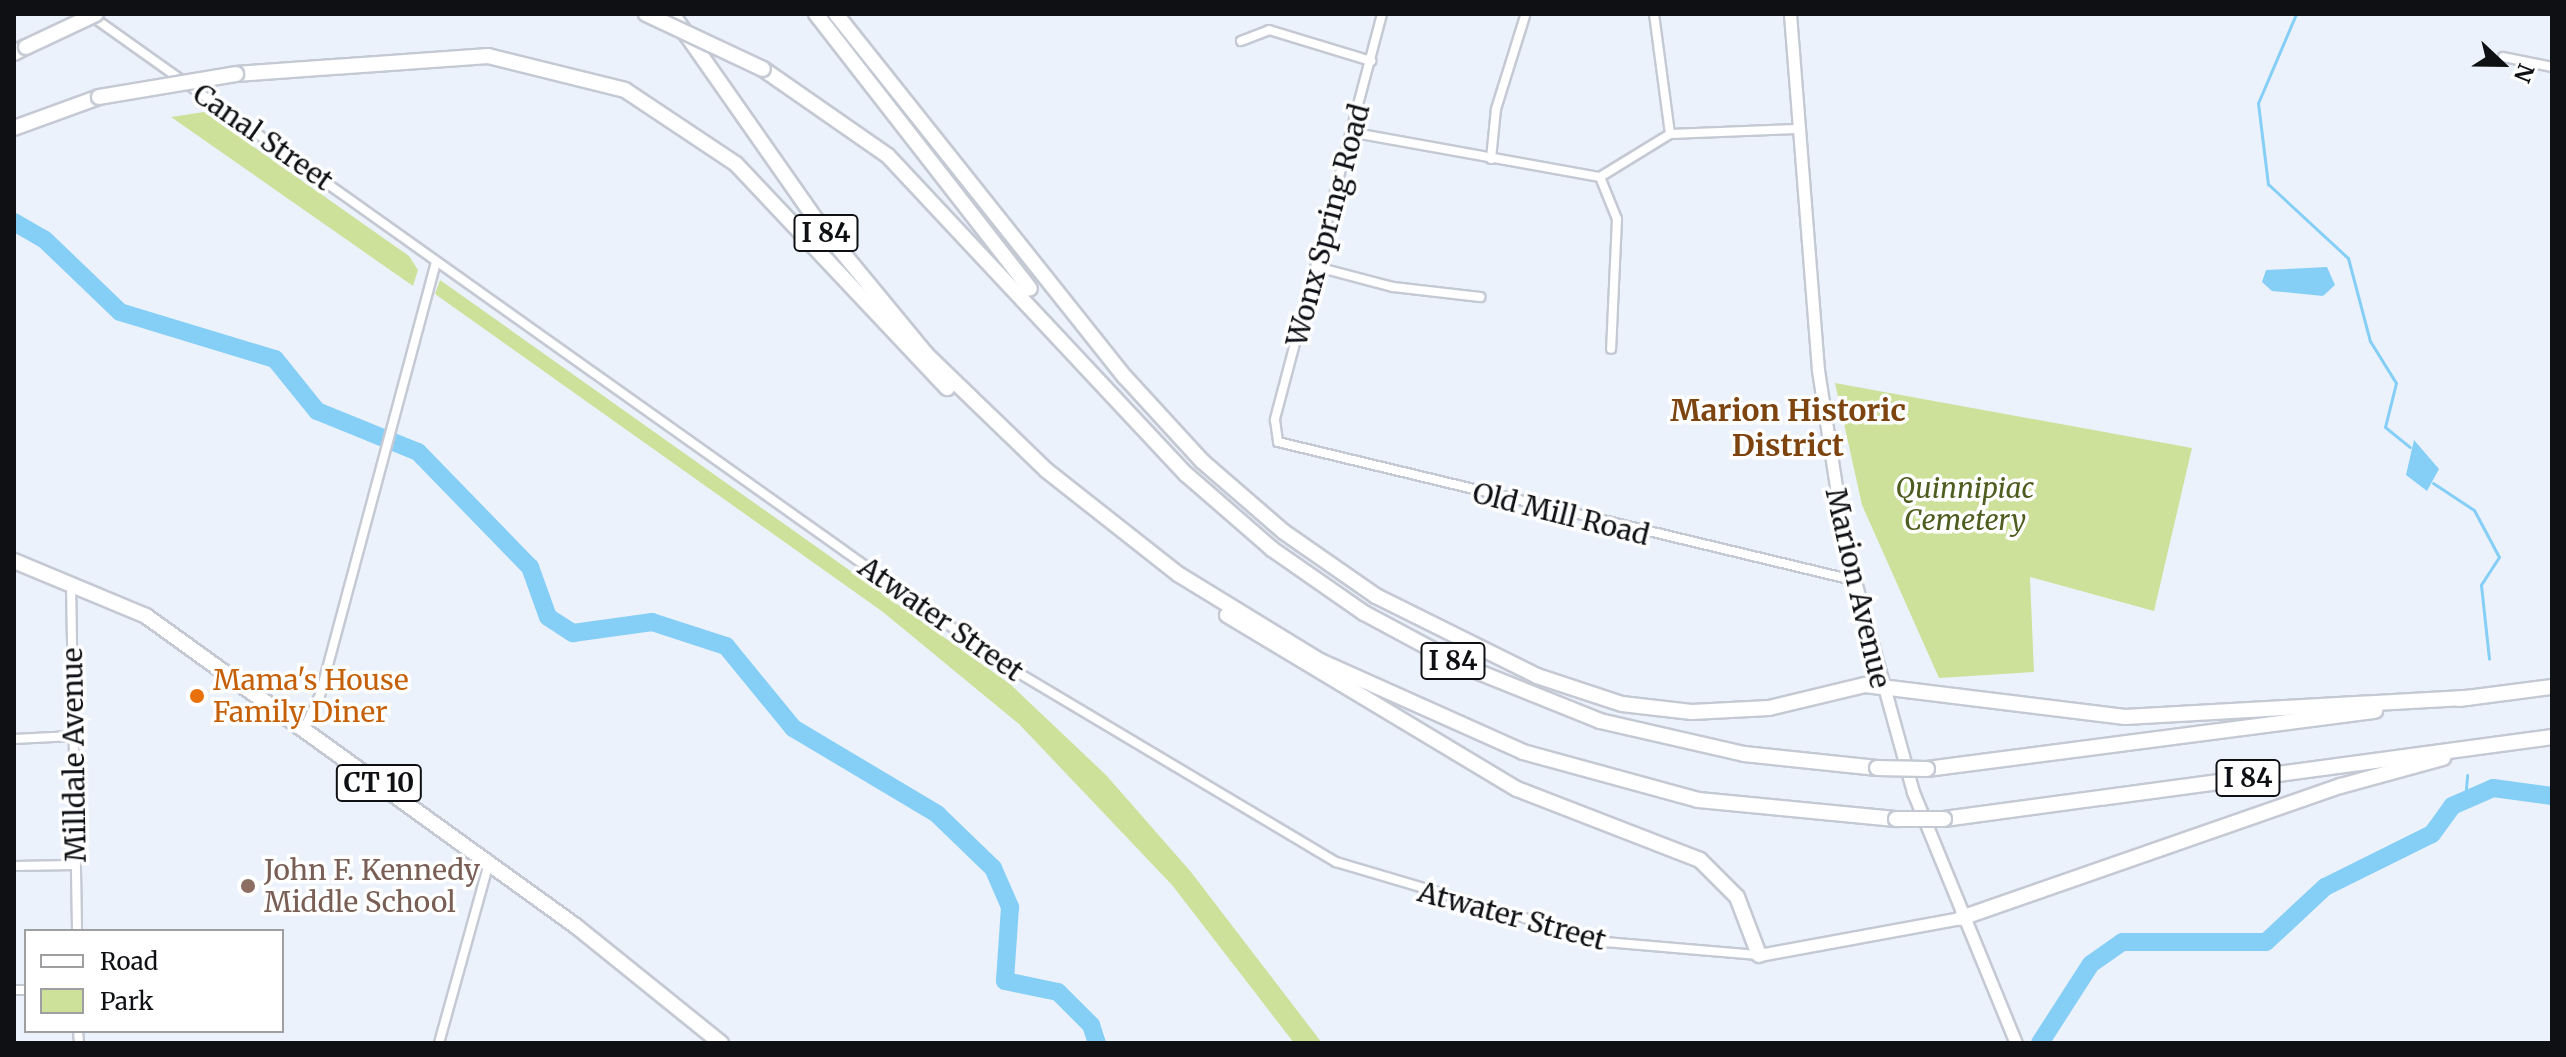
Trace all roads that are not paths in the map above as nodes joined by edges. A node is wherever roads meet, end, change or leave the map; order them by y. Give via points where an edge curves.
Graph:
1 (90, 14) edge
2 (96, 14) edge
3 (646, 14) edge
4 (672, 14) edge
5 (816, 14) edge
6 (836, 14) edge
7 (1382, 14) edge
8 (1654, 14) edge
9 (1790, 14) edge
10 (1525, 16) dead end
11 (1241, 41) dead end
12 (20, 50) edge
13 (2503, 57) dead end
14 (1371, 61) junction
15 (2552, 67) edge
16 (14, 128) edge
17 (1796, 129) junction
18 (1355, 133) junction
19 (1670, 134) junction
20 (1491, 159) junction
21 (1600, 177) junction
22 (436, 262) junction
23 (1317, 267) junction
24 (1480, 297) dead end
25 (1611, 349) dead end
26 (1109, 390) junction
27 (1004, 433) junction
28 (1274, 436) joint
29 (14, 561) edge
30 (1178, 574) junction
31 (71, 580) junction
32 (1853, 580) junction
33 (1879, 686) junction
34 (2552, 687) edge
35 (2468, 698) junction
36 (304, 729) junction
37 (73, 736) junction
38 (2552, 737) edge
39 (14, 739) edge
40 (2527, 739) junction
41 (489, 863) junction
42 (75, 865) junction
43 (14, 866) edge
44 (1961, 918) junction
45 (77, 929) edge
46 (1759, 955) junction
47 (439, 1043) edge
48 (721, 1043) edge
49 (2016, 1043) edge

1 - 22 street, Canal Street
2 - 12 highway, bridge
3 - 26 highway, bridge via 763,69 911,177
4 - 27 highway, I 84 via 854,269
5 - 26 highway, I 84
6 - 33 highway via 1157,414 1256,510 1376,596 1537,676 1646,708 1744,711
7 - 14 street, Wonx Spring Road
8 - 19 street
9 - 17 main road, Marion Avenue
10 - 20 street via 1496,109
11 - 14 street via 1269,30
13 - 15 street
14 - 18 street, Wonx Spring Road
16 - 27 highway, bridge via 99,97 236,74 475,56 543,64 625,90 736,164 923,366
17 - 19 street
17 - 32 main road, Marion Avenue via 1824,424
18 - 20 street
18 - 23 street, Wonx Spring Road
19 - 21 street
20 - 21 street
21 - 25 street via 1617,219
22 - 36 street via 320,695
22 - 46 street, Atwater Street via 1040,689 1336,862 1606,942
23 - 24 street via 1393,287
23 - 28 street, Wonx Spring Road
26 - 35 highway, I 84, bridge via 1242,525 1332,593 1428,649 1530,696 1636,731 1744,754 1927,769
27 - 30 highway, I 84
28 - 32 street, Old Mill Road via 1284,445
29 - 31 highway, CT 10
30 - 40 highway, I 84, bridge via 1357,681 1523,752 1698,800 1944,819
30 - 46 highway via 1278,651 1517,789 1700,860 1737,897
31 - 36 highway, CT 10 via 146,616
31 - 37 street, Milldale Avenue
32 - 33 main road, Marion Avenue
33 - 35 highway via 2125,717
33 - 44 main road, Marion Avenue
34 - 35 highway, I 84
36 - 41 highway, CT 10
37 - 39 street
37 - 42 street, Milldale Avenue
38 - 40 highway, I 84
40 - 44 highway via 2355,781
41 - 47 street
41 - 48 highway, CT 10
42 - 43 street
42 - 45 street, Milldale Avenue
44 - 46 main road, Atwater Street
44 - 49 main road, Marion Avenue

